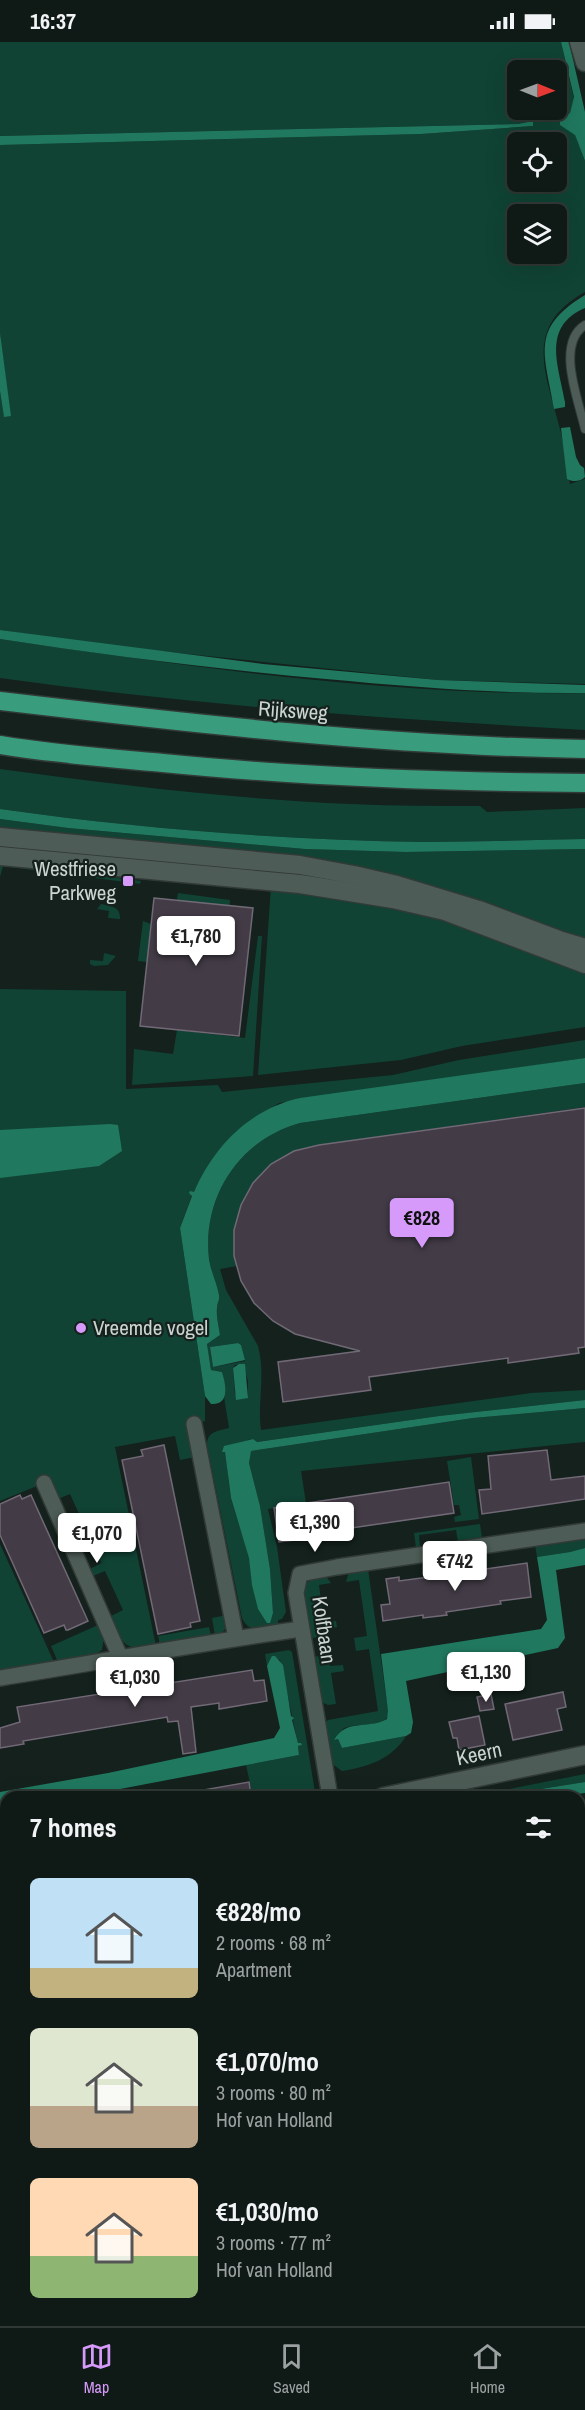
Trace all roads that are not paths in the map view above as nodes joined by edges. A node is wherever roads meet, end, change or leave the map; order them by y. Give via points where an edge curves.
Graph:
1 (579, 42) edge
2 (585, 62) edge
3 (585, 325) edge
4 (585, 429) edge
5 (0, 701) edge
6 (0, 745) edge
7 (585, 750) edge
8 (585, 783) edge
9 (0, 837) edge
10 (0, 856) edge
11 (585, 948) edge
12 (585, 964) edge
13 (194, 1424) dead end
14 (44, 1483) dead end
15 (585, 1531) edge
16 (301, 1629) junction
17 (236, 1638) junction
18 (121, 1659) junction
19 (0, 1678) edge
20 (585, 1755) edge
21 (329, 1791) edge
22 (412, 1791) edge

1 - 2 street
3 - 4 lane via 573,337 570,348
5 - 7 highway, Rijksweg via 251,730
6 - 8 highway via 246,771 377,779
9 - 11 street via 300,866 354,875 479,910
10 - 12 street via 300,885 393,899 445,911
13 - 17 street
14 - 18 street
15 - 16 street, Kolfbaan via 300,1574 296,1593
16 - 17 street
16 - 21 street, Kolfbaan
17 - 18 street
18 - 19 street
20 - 22 street, Keern

